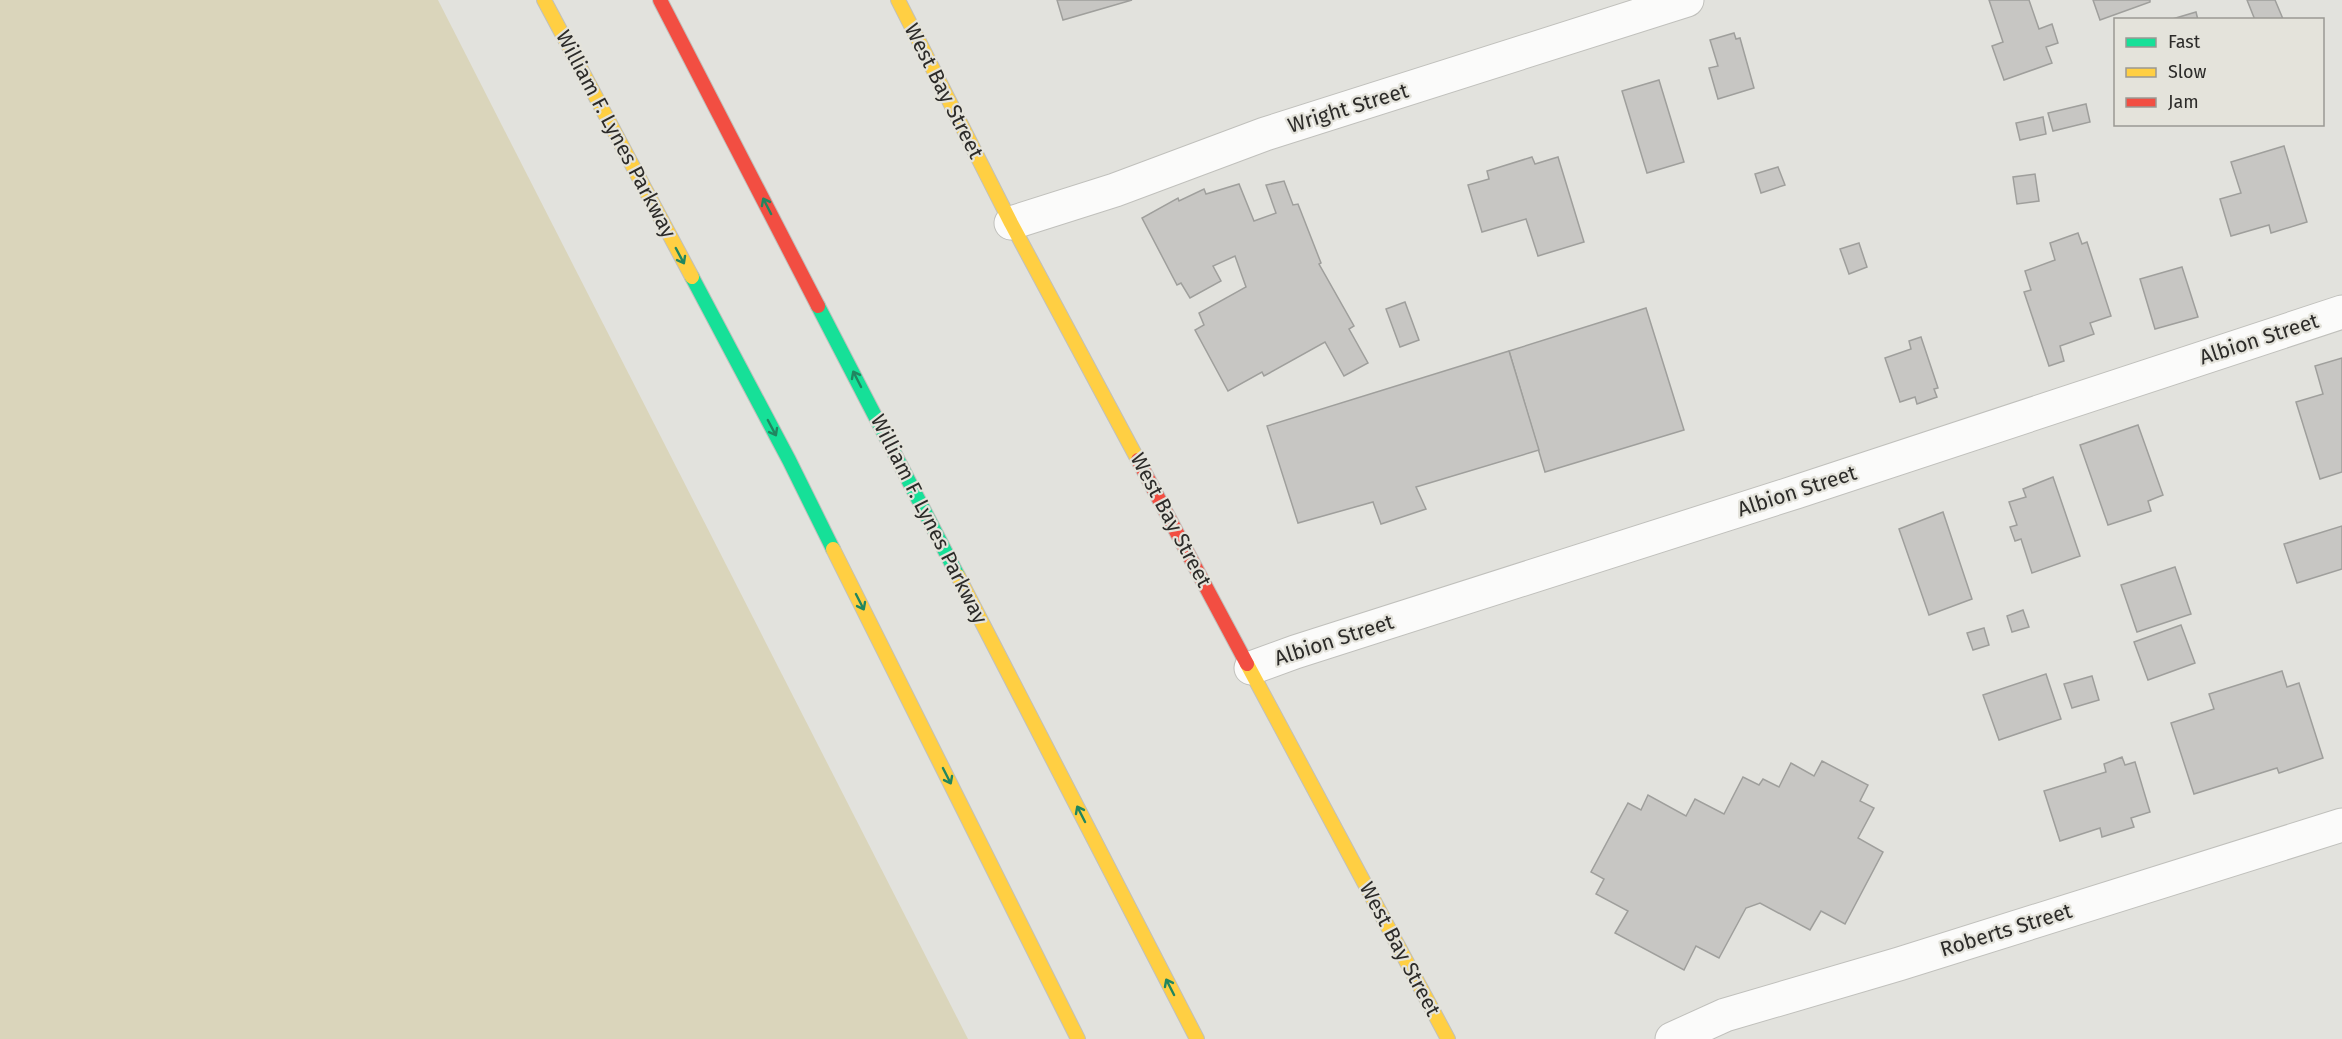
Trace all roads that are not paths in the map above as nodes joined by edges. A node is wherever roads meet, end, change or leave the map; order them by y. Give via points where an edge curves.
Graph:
1 (544, 0) edge
2 (660, 0) edge
3 (898, 0) edge
4 (1687, 0) edge
5 (1011, 223) junction
6 (2342, 312) edge
7 (1251, 668) junction
8 (2342, 825) edge
9 (1078, 1039) edge
10 (1197, 1039) edge
11 (1448, 1039) edge
12 (1672, 1039) edge

1 -> 9 main road, William F. Lynes Parkway via 789,460
10 -> 2 main road, William F. Lynes Parkway
3 - 5 main road, West Bay Street
4 - 5 street, Wright Street via 1265,134 1115,190
5 - 7 main road, West Bay Street
6 - 7 street, Albion Street
7 - 11 main road, West Bay Street
8 - 12 street, Roberts Street via 1725,1015

